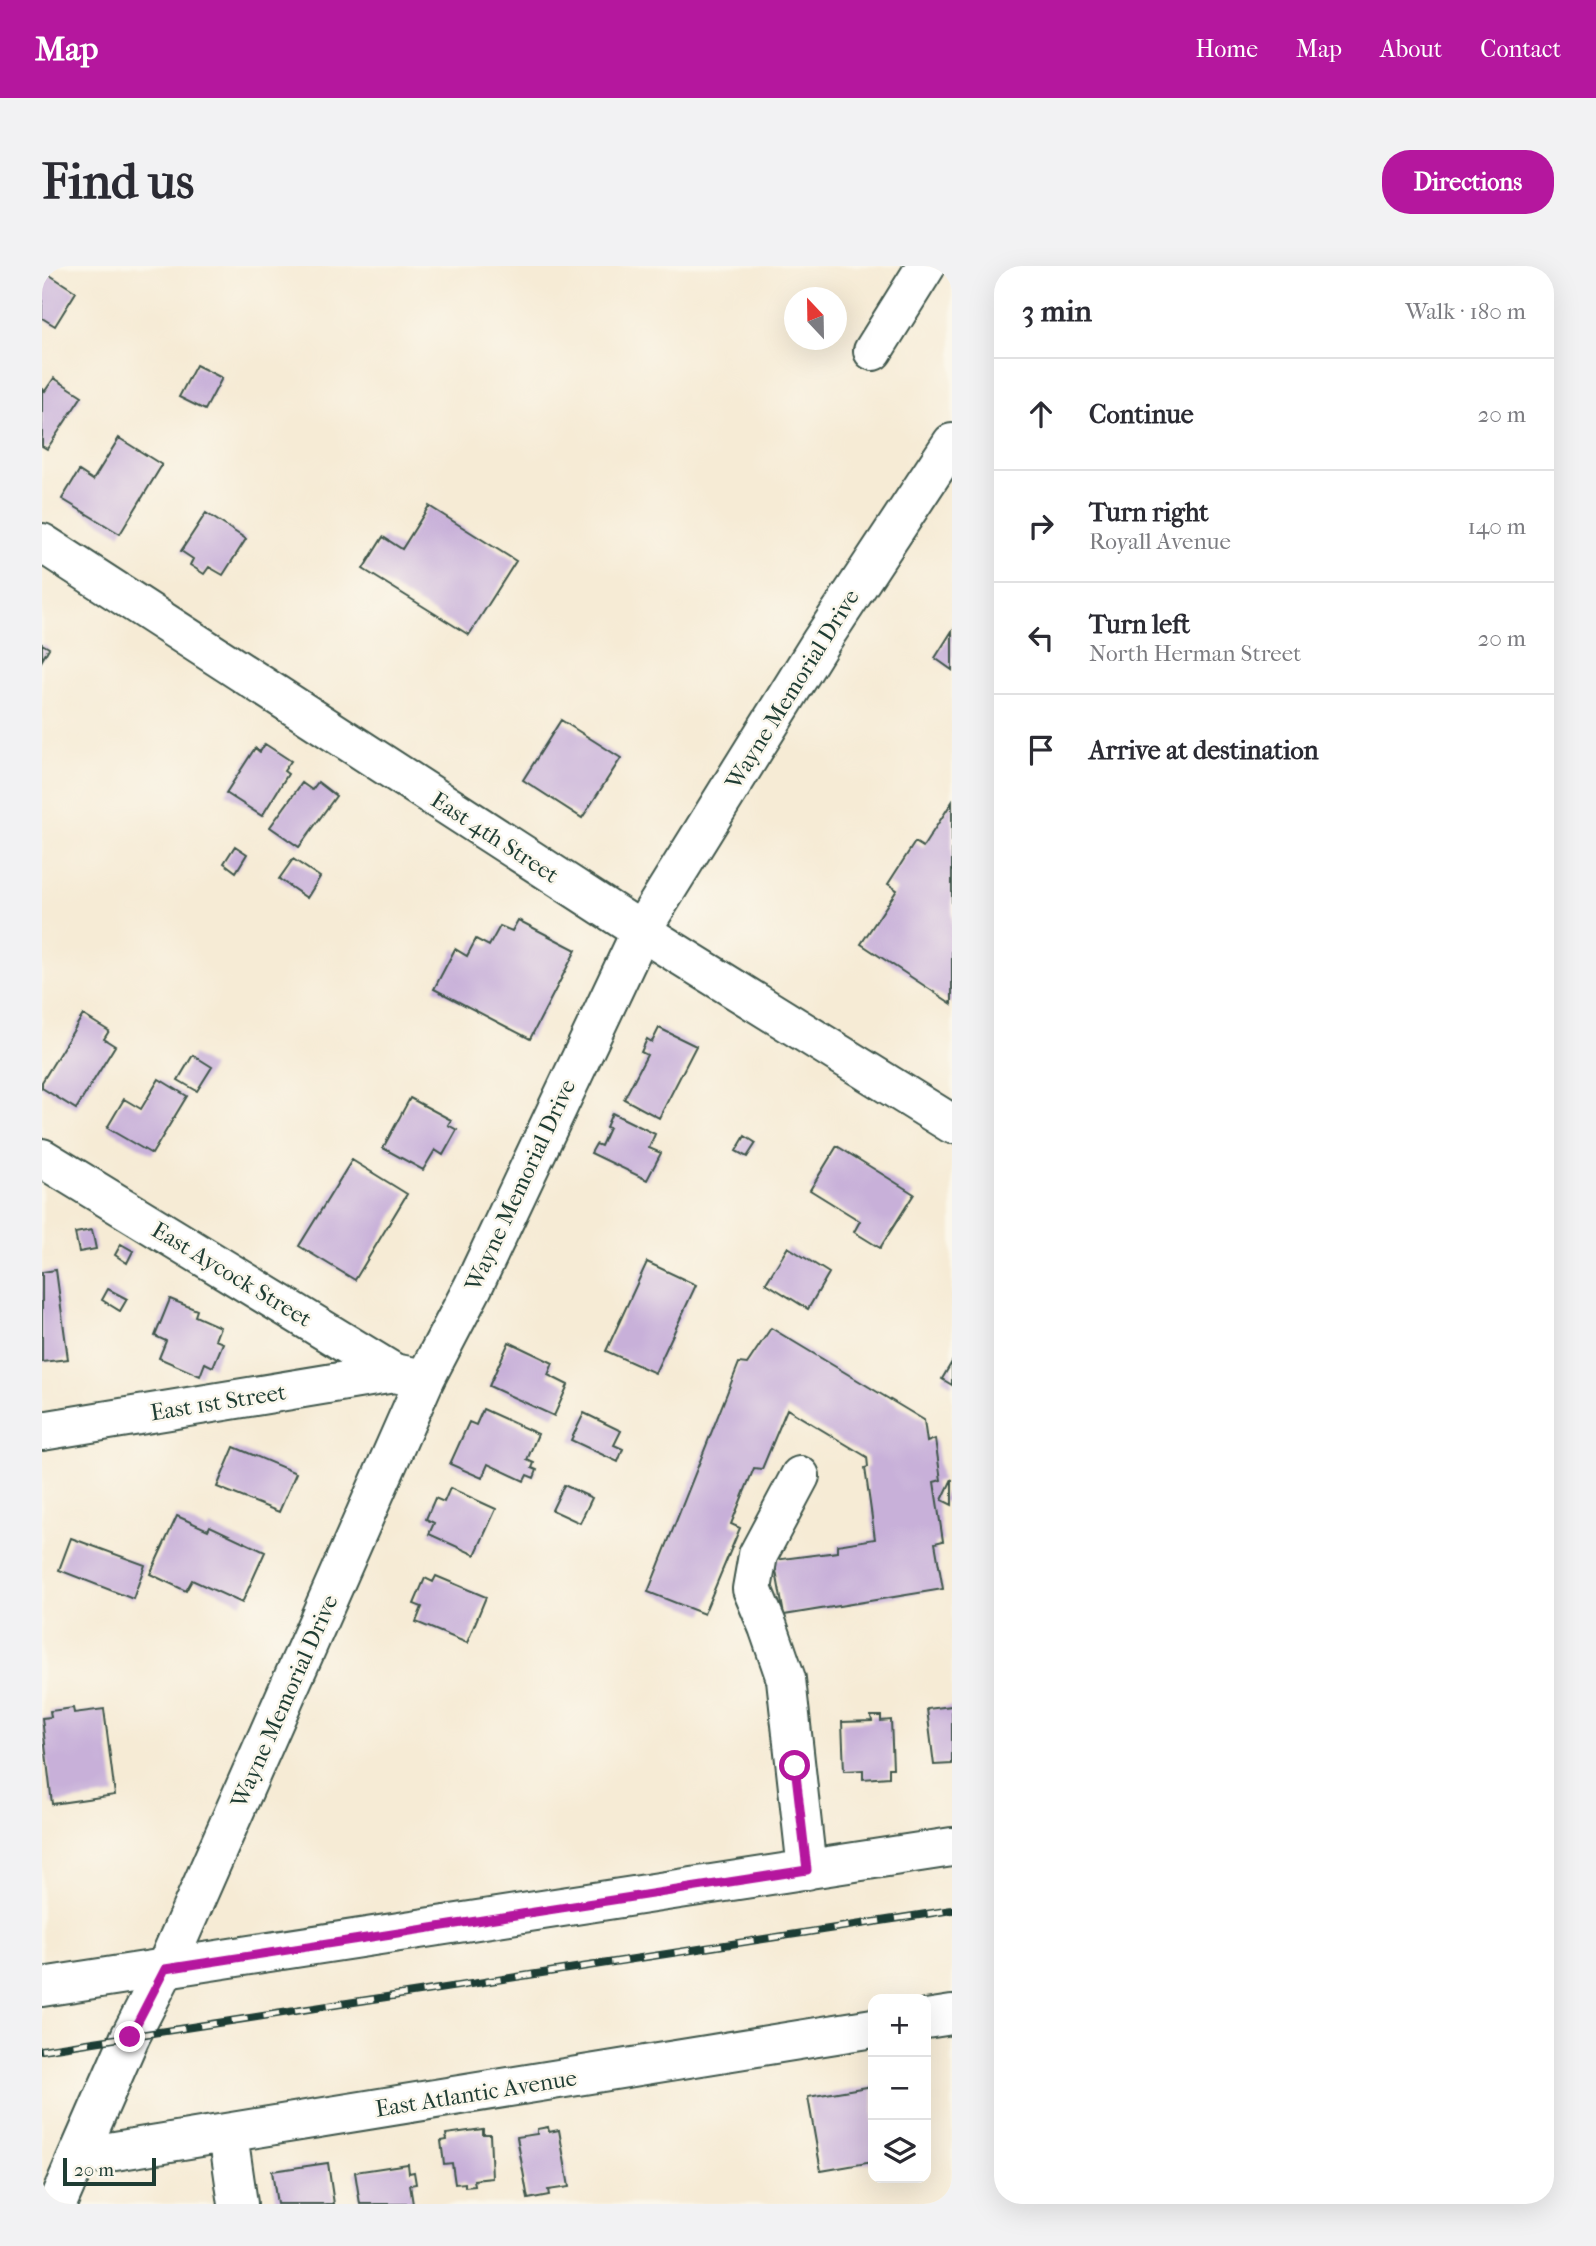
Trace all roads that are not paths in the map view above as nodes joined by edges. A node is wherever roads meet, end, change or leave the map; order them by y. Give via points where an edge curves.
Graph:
1 (926, 266) edge
2 (873, 351) dead end
3 (952, 443) edge
4 (42, 543) edge
5 (641, 931) junction
6 (952, 1124) edge
7 (42, 1158) edge
8 (409, 1376) junction
9 (42, 1431) edge
10 (800, 1476) dead end
11 (952, 1847) edge
12 (807, 1870) junction
13 (165, 1969) junction
14 (42, 1987) edge
15 (952, 2015) edge
16 (931, 2018) edge
17 (868, 2029) edge
18 (228, 2134) junction
19 (78, 2157) junction
20 (57, 2204) edge
21 (238, 2204) edge

1 - 2 street
3 - 5 street, Wayne Memorial Drive via 820,643
4 - 5 street, East 4th Street
5 - 6 street, East 4th Street
5 - 8 street, Wayne Memorial Drive via 472,1287
7 - 8 street, East Aycock Street
8 - 9 street, East 1st Street
8 - 13 street, Wayne Memorial Drive
10 - 12 street via 758,1555 752,1589 786,1679
11 - 12 street
12 - 13 street
13 - 14 street
13 - 19 street, Wayne Memorial Drive
15 - 16 street
17 - 18 street, East Atlantic Avenue
18 - 19 street, East Atlantic Avenue
18 - 21 street
19 - 20 street, Wayne Memorial Drive

